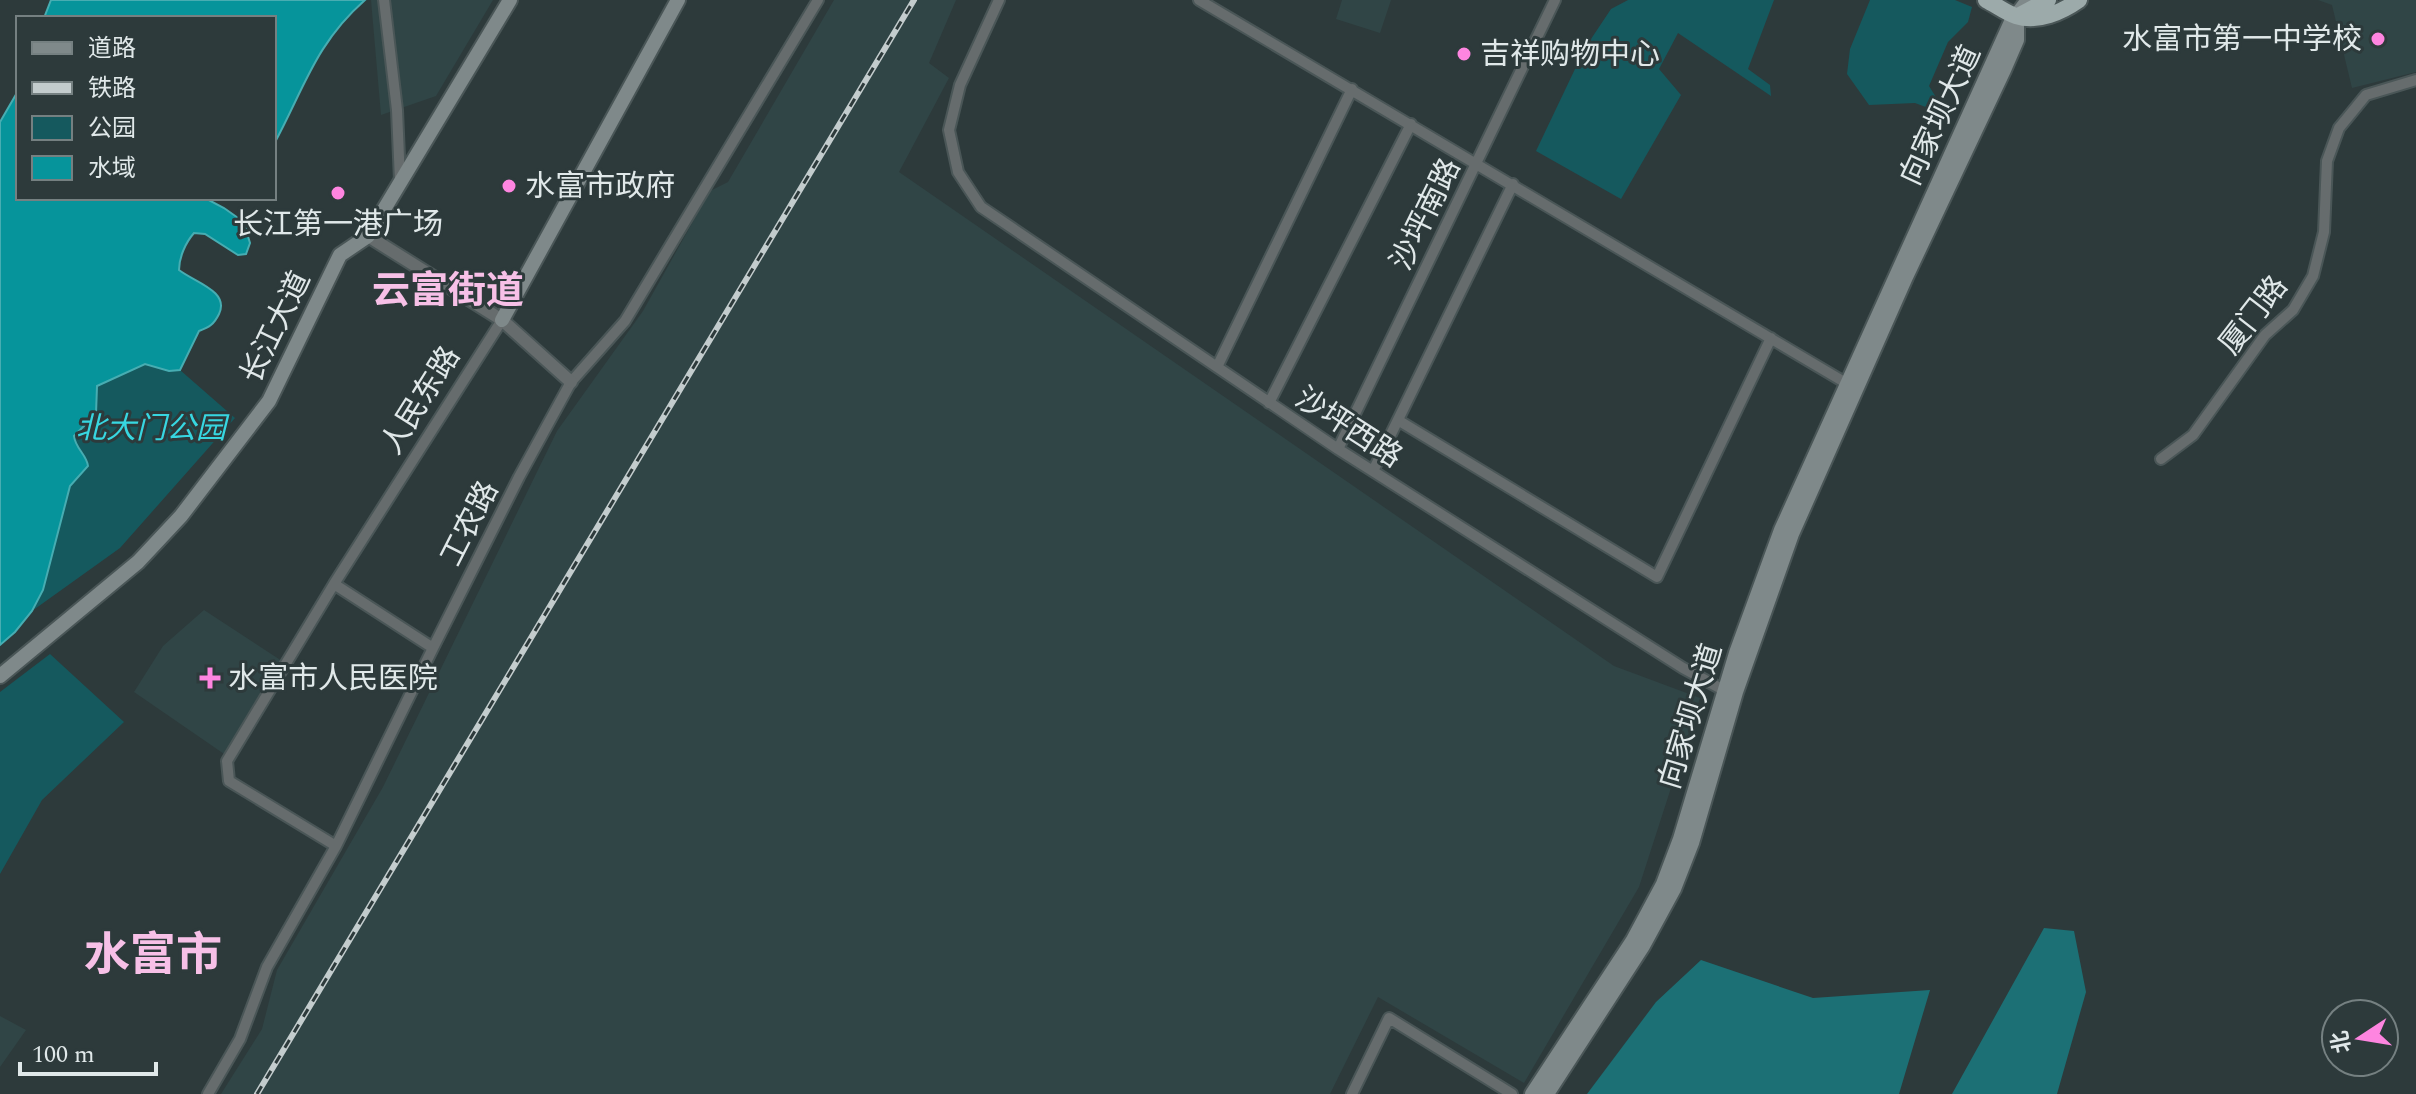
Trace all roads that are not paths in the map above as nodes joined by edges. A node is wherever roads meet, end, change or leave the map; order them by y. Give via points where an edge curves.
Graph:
1 (384, 0) edge
2 (510, 0) edge
3 (678, 0) edge
4 (818, 0) edge
5 (999, 0) edge
6 (1199, 0) edge
7 (1555, 0) edge
8 (1986, 0) edge
9 (2028, 0) edge
10 (2048, 0) edge
11 (2079, 0) edge
12 (2017, 17) junction
13 (2416, 80) edge
14 (1352, 89) junction
15 (1411, 124) junction
16 (1478, 163) junction
17 (401, 183) junction
18 (1513, 184) junction
19 (368, 236) junction
20 (502, 320) junction
21 (1771, 338) junction
22 (1217, 367) junction
23 (571, 382) junction
24 (1851, 386) junction
25 (1269, 403) junction
26 (1401, 422) dead end
27 (1338, 449) junction
28 (2161, 459) dead end
29 (1373, 471) junction
30 (334, 584) junction
31 (433, 648) junction
32 (0, 676) edge
33 (1729, 693) junction
34 (336, 846) junction
35 (208, 1094) edge
36 (1352, 1094) edge
37 (1512, 1094) edge
38 (1532, 1094) edge
39 (1547, 1094) edge

1 - 17 street
2 - 17 main road, 长江大道
3 - 20 main road, 人民东路
4 - 23 street, 工农路 via 625,321
5 - 22 street, 沙坪西路 via 960,85 949,130 958,172 981,207
6 - 14 street
7 - 16 street, 沙坪南路
8 - 12 highway
9 - 12 main road, 向家坝大道
10 - 12 highway
11 - 12 highway via 2048,16
12 - 24 main road, 向家坝大道
13 - 28 street, 厦门路 via 2366,95 2339,128 2327,161 2324,232 2313,276 2293,310 2265,335 2193,435
14 - 15 street
14 - 22 street
15 - 16 street
15 - 25 street
16 - 18 street
16 - 27 street, 沙坪南路
17 - 19 main road, 长江大道
18 - 21 street
18 - 29 street
19 - 20 street
19 - 32 main road, 长江大道 via 340,255 269,401 181,516 138,562
20 - 23 street
20 - 30 street, 人民东路
21 - 24 street
21 - 26 street via 1657,577
22 - 25 street, 沙坪西路
23 - 31 street, 工农路
24 - 33 main road, 向家坝大道 via 1781,530
25 - 27 street, 沙坪西路
27 - 29 street, 沙坪西路
29 - 33 street, 沙坪西路
30 - 31 street
30 - 34 street, 人民东路 via 227,761 229,781
31 - 34 street, 工农路
33 - 38 main road, 向家坝大道 via 1658,895
33 - 39 main road, 向家坝大道 via 1692,843 1674,889
34 - 35 street, 工农路 via 267,967 240,1039
36 - 37 street via 1389,1018

